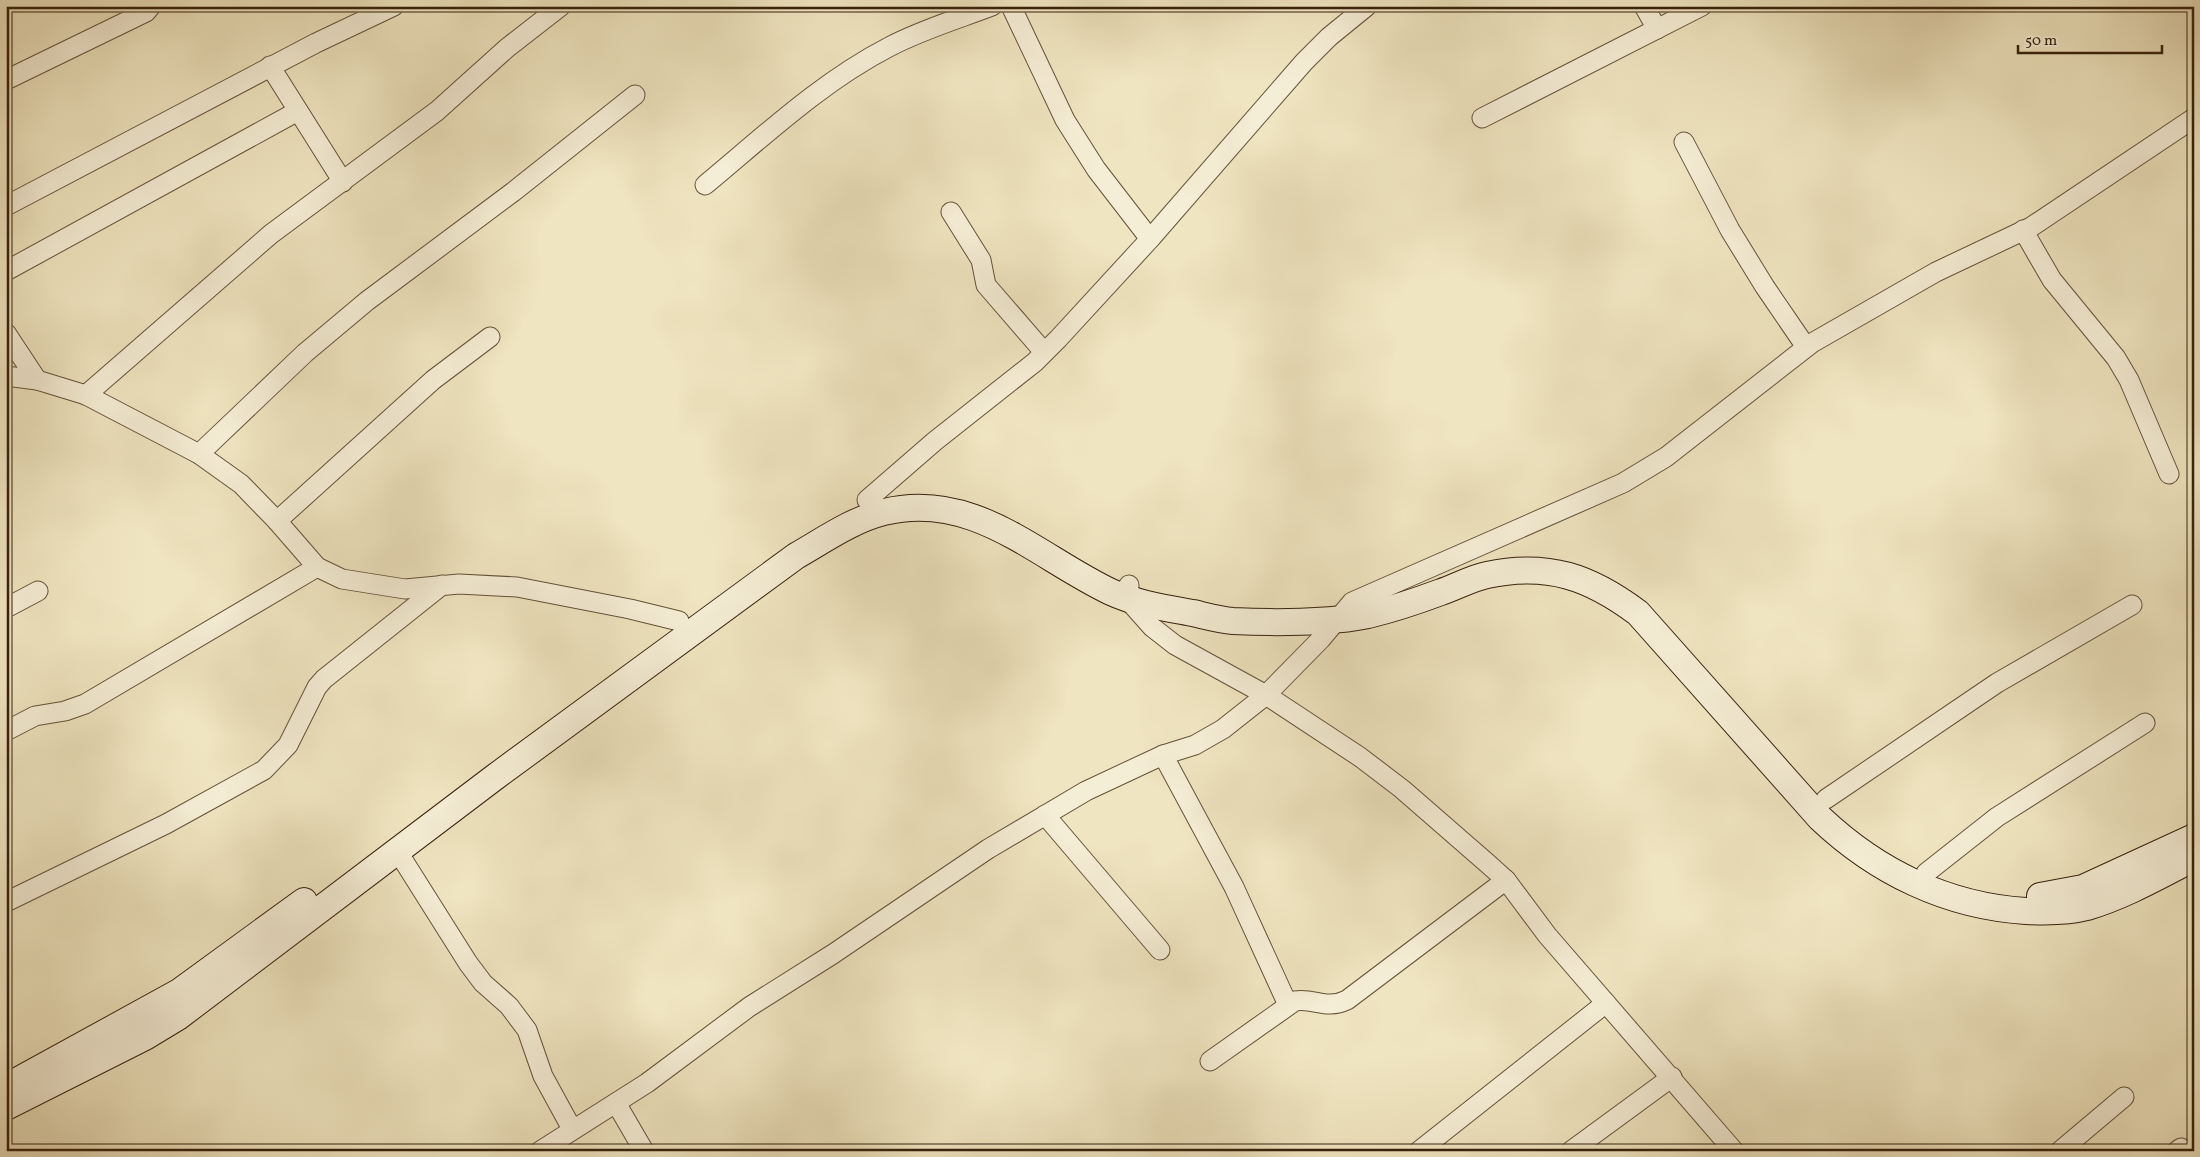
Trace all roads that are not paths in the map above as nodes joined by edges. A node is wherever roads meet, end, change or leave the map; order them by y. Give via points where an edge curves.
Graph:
1 (151, 6) edge
2 (394, 6) edge
3 (561, 6) edge
4 (992, 6) edge
5 (1011, 6) edge
6 (1367, 6) edge
7 (1644, 6) edge
8 (1702, 6) edge
9 (1658, 28) junction
10 (270, 66) junction
11 (6, 80) edge
12 (635, 95) dead end
13 (298, 111) junction
14 (1482, 118) dead end
15 (2194, 118) edge
16 (1684, 142) dead end
17 (343, 182) junction
18 (705, 185) dead end
19 (6, 206) edge
20 (951, 212) dead end
21 (2023, 230) junction
22 (1150, 239) junction
23 (6, 271) edge
24 (6, 333) edge
25 (490, 337) dead end
26 (1806, 347) junction
27 (1044, 352) junction
28 (6, 376) edge
29 (37, 380) junction
30 (86, 395) junction
31 (199, 454) junction
32 (2169, 474) dead end
33 (867, 500) junction
34 (277, 521) junction
35 (317, 567) junction
36 (442, 585) junction
37 (38, 591) dead end
38 (1129, 592) junction
39 (2132, 605) dead end
40 (6, 608) edge
41 (1343, 612) junction
42 (679, 622) junction
43 (1266, 695) junction
44 (2145, 723) dead end
45 (6, 731) edge
46 (1163, 756) junction
47 (1826, 799) junction
48 (1045, 815) junction
49 (2194, 837) edge
50 (398, 852) junction
51 (2194, 858) edge
52 (1926, 873) junction
53 (1506, 880) junction
54 (6, 902) edge
55 (1160, 950) dead end
56 (1606, 1003) junction
57 (1288, 1005) junction
58 (1210, 1061) dead end
59 (1672, 1077) junction
60 (6, 1086) edge
61 (2124, 1097) dead end
62 (616, 1103) junction
63 (6, 1107) edge
64 (572, 1129) junction
65 (540, 1151) edge
66 (644, 1151) edge
67 (1419, 1151) edge
68 (1572, 1151) edge
69 (1734, 1151) edge
70 (2060, 1151) edge

1 - 11 street via 146,12
2 - 10 street
3 - 17 street via 507,48 437,112
4 - 18 street via 888,47 799,108
5 - 22 street via 1065,120 1096,168
6 - 22 street via 1304,62
7 - 9 street
8 - 9 street
9 - 14 street
10 - 13 street
10 - 19 street
12 - 31 street via 514,192 367,301 305,353
13 - 17 street
13 - 23 street
15 - 21 street
16 - 26 street via 1730,230
17 - 30 street via 271,234
20 - 27 street via 981,260 985,283
21 - 26 street via 1936,272
21 - 32 street via 2052,280 2116,358 2129,380
22 - 27 street
24 - 29 street
25 - 34 street via 433,380
26 - 41 street via 1644,472 1378,590
27 - 33 street
28 - 29 street
29 - 30 street
30 - 31 street
31 - 34 street via 240,484
33 - 38 main road via 921,492 966,498 993,507
33 - 42 main road via 839,512 778,550
34 - 35 street
35 - 36 street via 342,579 386,588
35 - 45 street via 85,704 35,716
36 - 42 street via 517,587
36 - 54 street via 324,679 288,745 264,770 166,824
37 - 40 street
38 - 41 main road via 1224,606
38 - 43 street via 1152,627 1175,645
38 - 50 main road via 1098,586 1000,527 967,514 901,509 870,516 796,556
39 - 47 street via 1997,683
41 - 43 street
41 - 47 main road via 1515,557 1556,559 1587,567 1620,580 1636,591 1682,634
41 - 51 main road via 1365,615 1412,603 1487,575 1537,570 1557,571 1616,596 1638,613 1820,818 1846,842 1884,868 1943,896 2003,910 2048,912 2085,907 2120,895
42 - 60 main road via 179,992
43 - 46 street via 1209,738
43 - 53 street via 1402,789
44 - 52 street via 1997,817
46 - 48 street via 1093,788
46 - 57 street via 1234,887
47 - 52 main road via 1861,833
48 - 55 street
48 - 62 street via 988,848 833,954 773,990
49 - 52 main road via 2083,888 2056,895 2024,897 1981,891
50 - 63 main road via 178,1017 146,1037
50 - 64 street via 464,958 483,983 509,1006 526,1030 543,1076
53 - 56 street via 1547,935
53 - 57 street via 1347,1000 1333,1006 1305,1000
56 - 59 street
56 - 67 street
57 - 58 street
59 - 68 street
59 - 69 street
61 - 70 street
62 - 64 street
62 - 66 street
64 - 65 street

